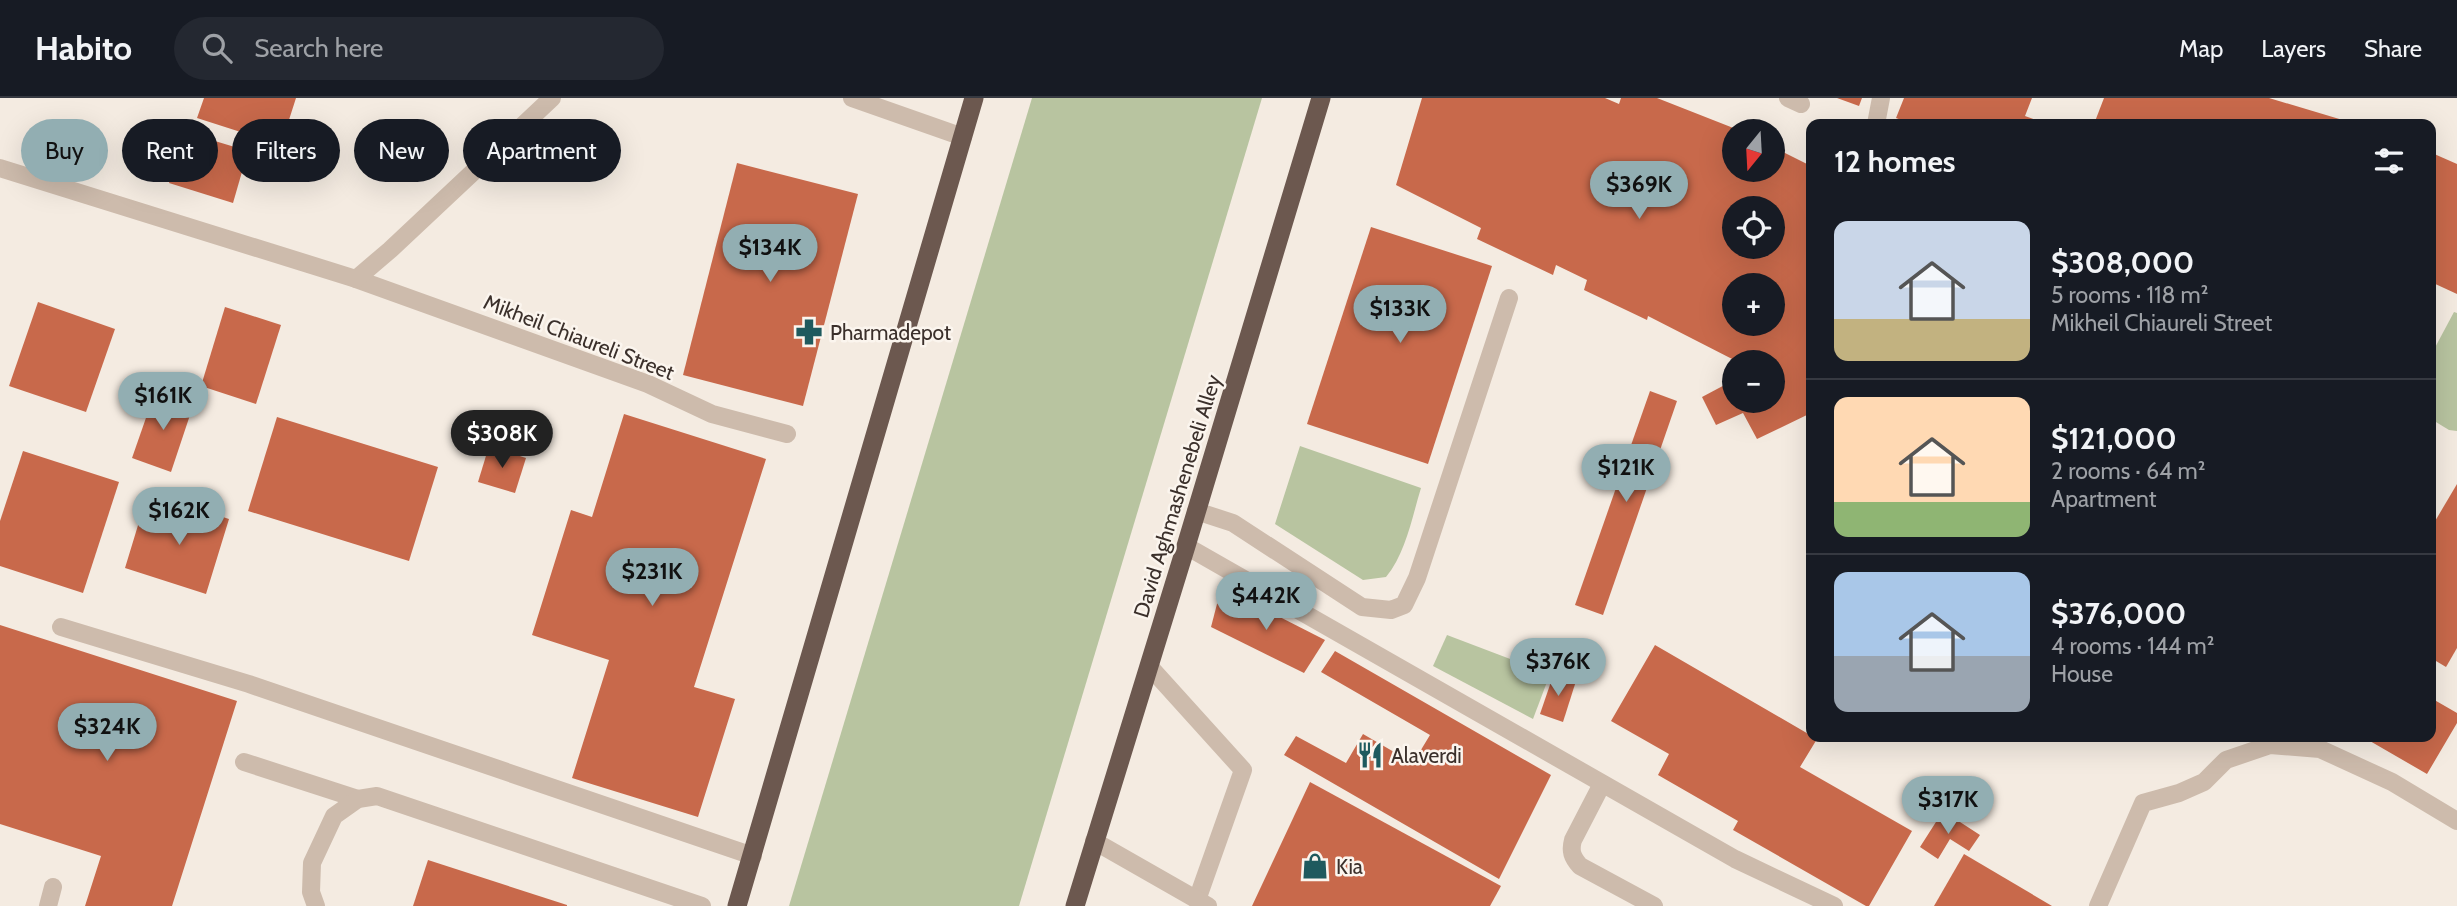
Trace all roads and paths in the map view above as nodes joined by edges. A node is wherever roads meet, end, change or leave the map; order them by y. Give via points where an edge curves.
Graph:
1 (551, 98) edge
2 (852, 98) edge
3 (974, 98) edge
4 (1321, 98) edge
5 (1881, 98) edge
6 (1877, 119) edge
7 (963, 137) junction
8 (0, 168) edge
9 (356, 279) junction
10 (1509, 298) dead end
11 (787, 434) dead end
12 (1196, 511) junction
13 (1186, 546) junction
14 (61, 627) dead end
15 (1149, 666) junction
16 (244, 762) dead end
17 (1602, 784) junction
18 (358, 799) junction
19 (2457, 821) edge
20 (1094, 841) junction
21 (753, 856) junction
22 (54, 887) dead end
23 (1203, 903) edge
24 (48, 906) edge
25 (316, 906) edge
26 (702, 906) edge
27 (737, 906) edge
28 (1075, 906) edge
29 (1654, 906) edge
30 (1834, 906) edge
31 (2098, 906) edge

1 - 9 street
2 - 7 street
3 - 7 highway
4 - 12 highway, David Aghmashenebeli Alley
5 - 6 street
7 - 21 highway
8 - 9 street, Mikheil Chiaureli Street
9 - 11 street, Mikheil Chiaureli Street via 648,384 712,414
10 - 12 street via 1417,578 1404,605 1391,610 1362,607 1233,523
12 - 13 highway, David Aghmashenebeli Alley
13 - 15 highway, David Aghmashenebeli Alley
13 - 17 street
14 - 21 street via 248,684
15 - 20 highway, David Aghmashenebeli Alley
15 - 23 street via 1243,770
16 - 18 street
17 - 29 street via 1573,840 1573,857 1580,866
17 - 30 street via 1735,859
18 - 25 street via 334,816 312,863
18 - 26 street via 377,796
19 - 31 street via 2392,782 2320,749 2270,745 2226,760 2204,782 2143,803
20 - 23 street
20 - 28 highway, David Aghmashenebeli Alley
21 - 27 highway
22 - 24 street

